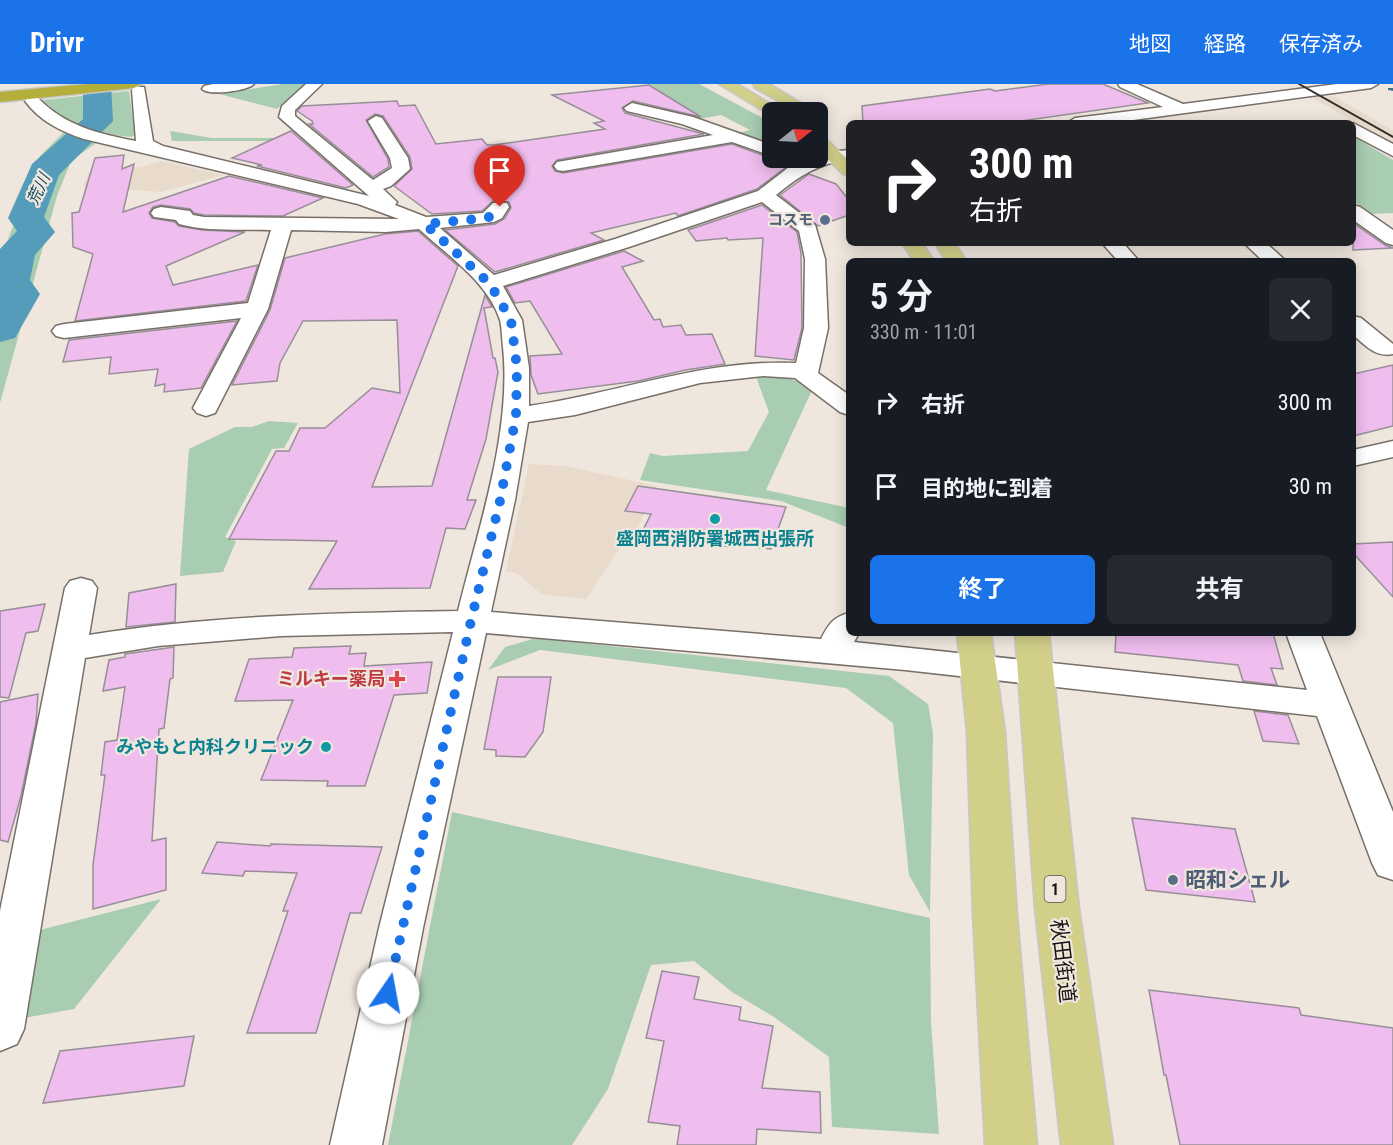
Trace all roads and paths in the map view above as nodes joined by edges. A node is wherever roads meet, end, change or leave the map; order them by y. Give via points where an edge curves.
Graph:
1 (56, 84) edge
2 (247, 84) edge
3 (315, 84) edge
4 (726, 84) edge
5 (759, 84) edge
6 (1125, 84) edge
7 (1277, 84) edge
8 (1371, 84) edge
9 (134, 86) edge
10 (209, 89) dead end
11 (0, 90) edge
12 (1294, 93) junction
13 (0, 97) edge
14 (33, 101) dead end
15 (790, 102) edge
16 (762, 104) edge
17 (632, 108) dead end
18 (1179, 108) junction
19 (1096, 120) edge
20 (1206, 120) edge
21 (376, 121) dead end
22 (1356, 130) edge
23 (734, 137) junction
24 (762, 147) edge
25 (828, 148) edge
26 (157, 150) junction
27 (1393, 151) edge
28 (844, 160) edge
29 (828, 162) edge
30 (563, 166) dead end
31 (802, 168) edge
32 (370, 187) junction
33 (765, 195) junction
34 (500, 207) dead end
35 (161, 213) dead end
36 (401, 213) junction
37 (1356, 213) edge
38 (283, 224) junction
39 (425, 224) junction
40 (1393, 239) edge
41 (1115, 246) edge
42 (1258, 246) edge
43 (1126, 258) edge
44 (1272, 258) edge
45 (490, 284) junction
46 (257, 309) junction
47 (1356, 325) edge
48 (64, 331) dead end
49 (1389, 349) edge
50 (1356, 354) edge
51 (806, 371) junction
52 (846, 405) edge
53 (206, 408) dead end
54 (516, 416) junction
55 (1393, 449) edge
56 (1356, 457) edge
57 (81, 588) dead end
58 (471, 621) junction
59 (1304, 636) edge
60 (841, 638) edge
61 (68, 650) junction
62 (975, 650) edge
63 (1033, 652) edge
64 (1330, 705) junction
65 (1393, 863) edge
66 (0, 1029) edge
67 (356, 1145) edge
68 (1011, 1145) edge
69 (1087, 1145) edge

1 - 11 highway
2 - 10 street
3 - 32 street via 287,109 287,117
4 - 16 main road
5 - 15 main road
6 - 18 street
7 - 12 street
8 - 12 street
9 - 13 highway
9 - 26 street via 145,143
12 - 18 street
14 - 26 street via 42,115 79,131
17 - 23 street via 679,118
18 - 19 street
18 - 20 street
21 - 32 street via 399,158 401,169 385,182
22 - 27 street
23 - 24 street
23 - 30 street
25 - 28 main road
26 - 36 street via 364,200
28 - 29 street
31 - 33 street
32 - 36 street
33 - 45 street
33 - 51 street via 808,229 815,259 816,328
34 - 39 street via 487,218
35 - 38 street via 183,215 186,220 204,223
36 - 39 street
37 - 40 street
38 - 39 street
38 - 46 street
39 - 45 street
41 - 43 street
42 - 44 street
45 - 54 street via 511,320 517,368
46 - 48 street
46 - 53 street
47 - 49 street
49 - 50 street
51 - 52 street via 805,375
51 - 54 street via 763,369 700,376 575,407
54 - 58 street
55 - 56 street
57 - 61 street
58 - 60 street
58 - 61 street via 281,625 158,635
58 - 67 street
59 - 64 street
60 - 62 street
61 - 66 street
62 - 63 street
62 - 68 main road via 986,732
63 - 64 street
63 - 69 main road, 秋田街道 / 1 via 1057,908
64 - 65 street

